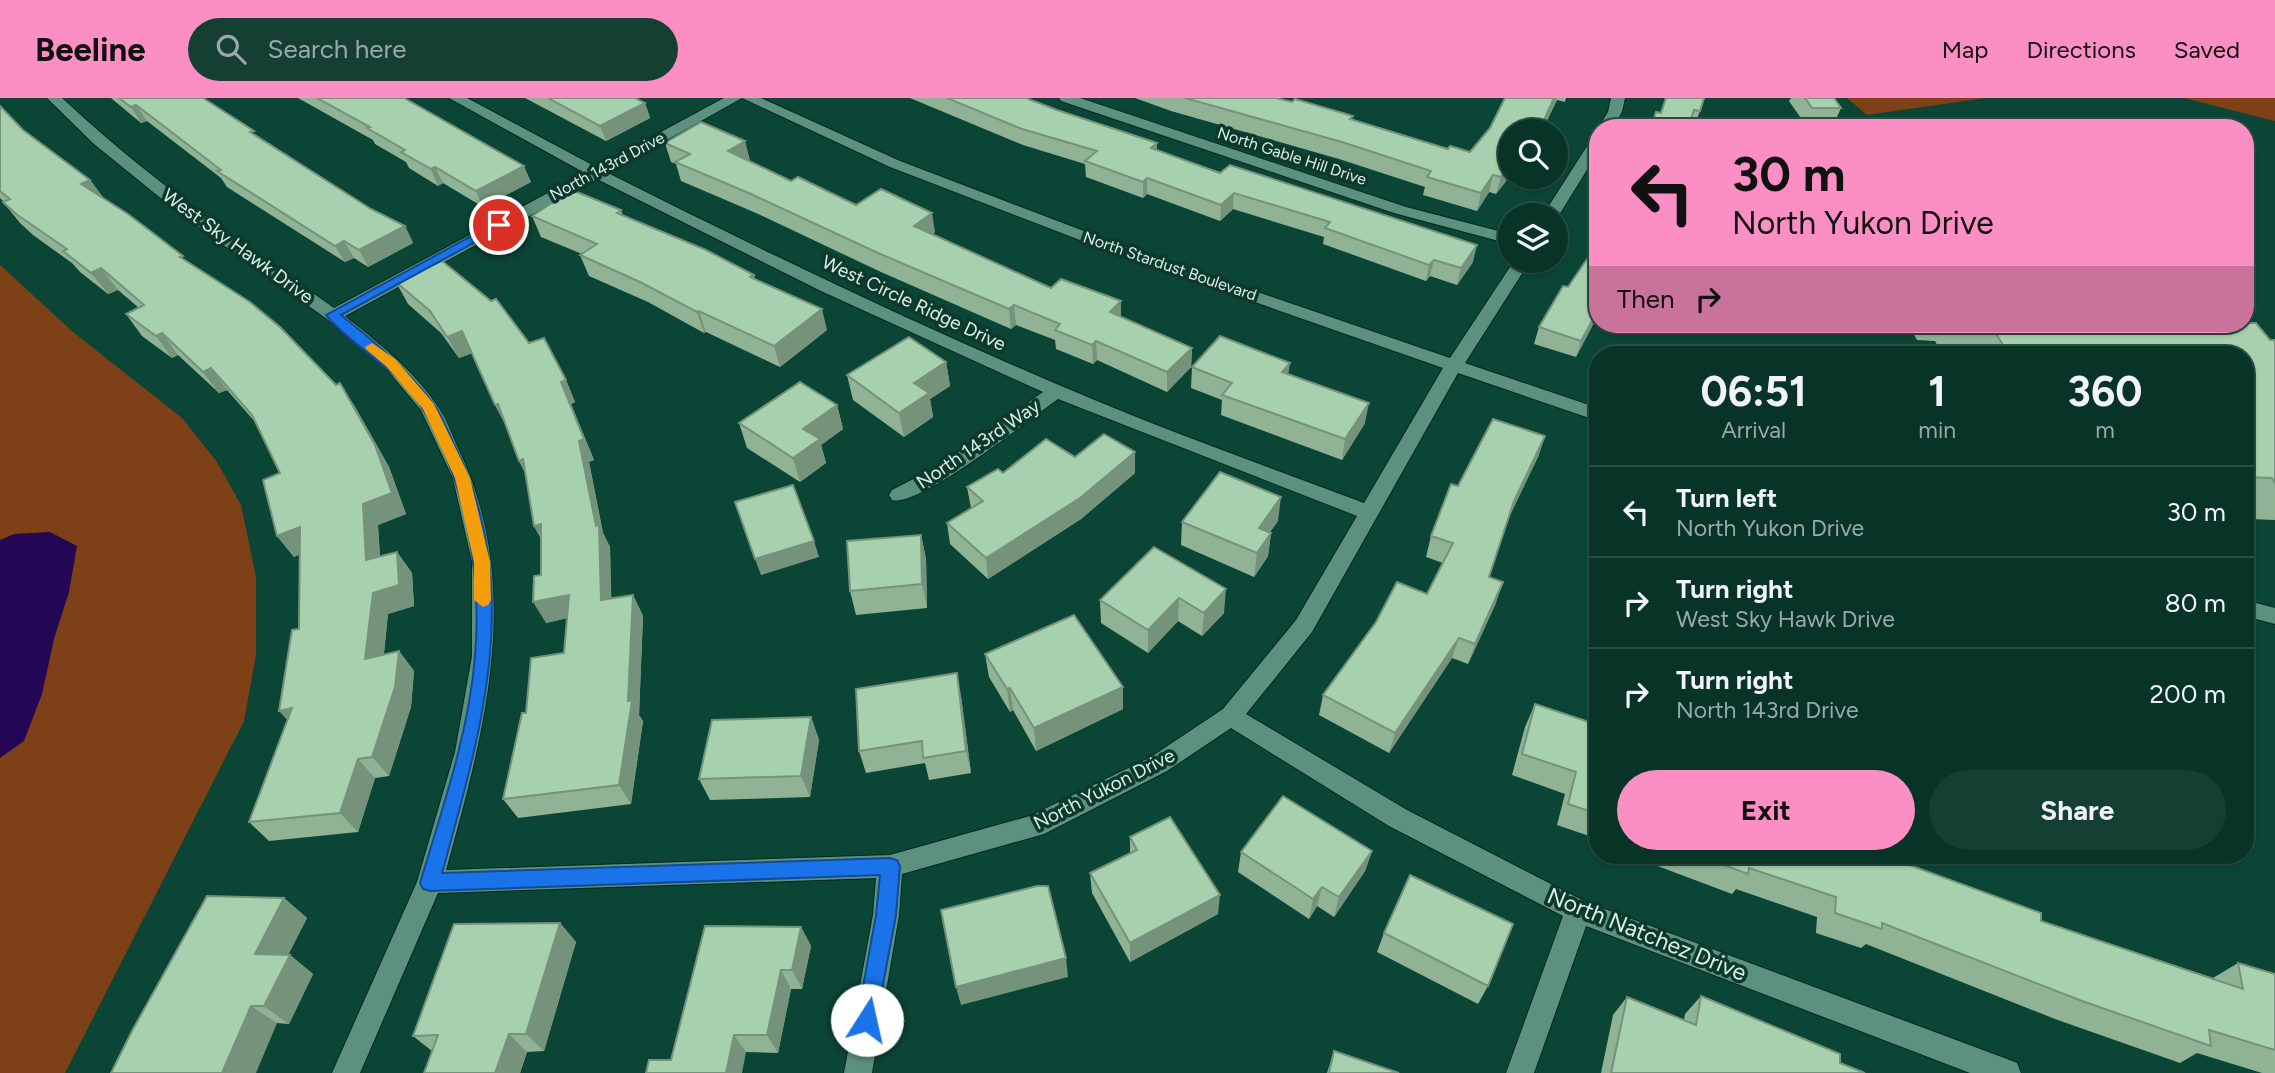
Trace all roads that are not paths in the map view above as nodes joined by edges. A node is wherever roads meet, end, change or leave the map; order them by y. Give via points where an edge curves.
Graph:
1 (54, 98) edge
2 (456, 98) edge
3 (735, 98) edge
4 (749, 98) edge
5 (1066, 98) edge
6 (1618, 98) edge
7 (1611, 119) edge
8 (1589, 154) edge
9 (594, 173) junction
10 (1559, 203) edge
11 (1498, 236) edge
12 (1514, 273) edge
13 (332, 315) junction
14 (1454, 365) junction
15 (1056, 391) junction
16 (1589, 412) edge
17 (899, 495) dead end
18 (1370, 513) junction
19 (2254, 610) edge
20 (2275, 616) edge
21 (1231, 716) junction
22 (890, 866) junction
23 (430, 883) junction
24 (1578, 911) junction
25 (346, 1073) edge
26 (858, 1073) edge
27 (1520, 1073) edge
28 (2007, 1073) edge

1 - 13 street, West Sky Hawk Drive via 99,141 190,214
2 - 9 street, West Circle Ridge Drive
3 - 9 street, North 143rd Drive
4 - 14 street, North Stardust Boulevard via 895,164 1099,242
5 - 11 street, North Gable Hill Drive via 1400,210
6 - 7 street
8 - 10 street
9 - 13 street, North 143rd Drive
9 - 15 street, West Circle Ridge Drive
12 - 14 street, North Yukon Drive
13 - 23 street, West Sky Hawk Drive via 390,362 429,407 463,478 482,562 483,656 467,752
14 - 16 street, North Stardust Boulevard
14 - 18 street, North Yukon Drive
15 - 17 street, North 143rd Way via 944,472
15 - 18 street, West Circle Ridge Drive
18 - 21 street, North Yukon Drive via 1304,626
19 - 20 street
21 - 22 street, North Yukon Drive via 1159,764 1035,826
21 - 24 street, North Natchez Drive via 1398,818
22 - 23 street, North Yukon Drive
22 - 26 street via 886,915
23 - 25 street, West Sky Hawk Drive
24 - 27 street
24 - 28 street, North Natchez Drive

